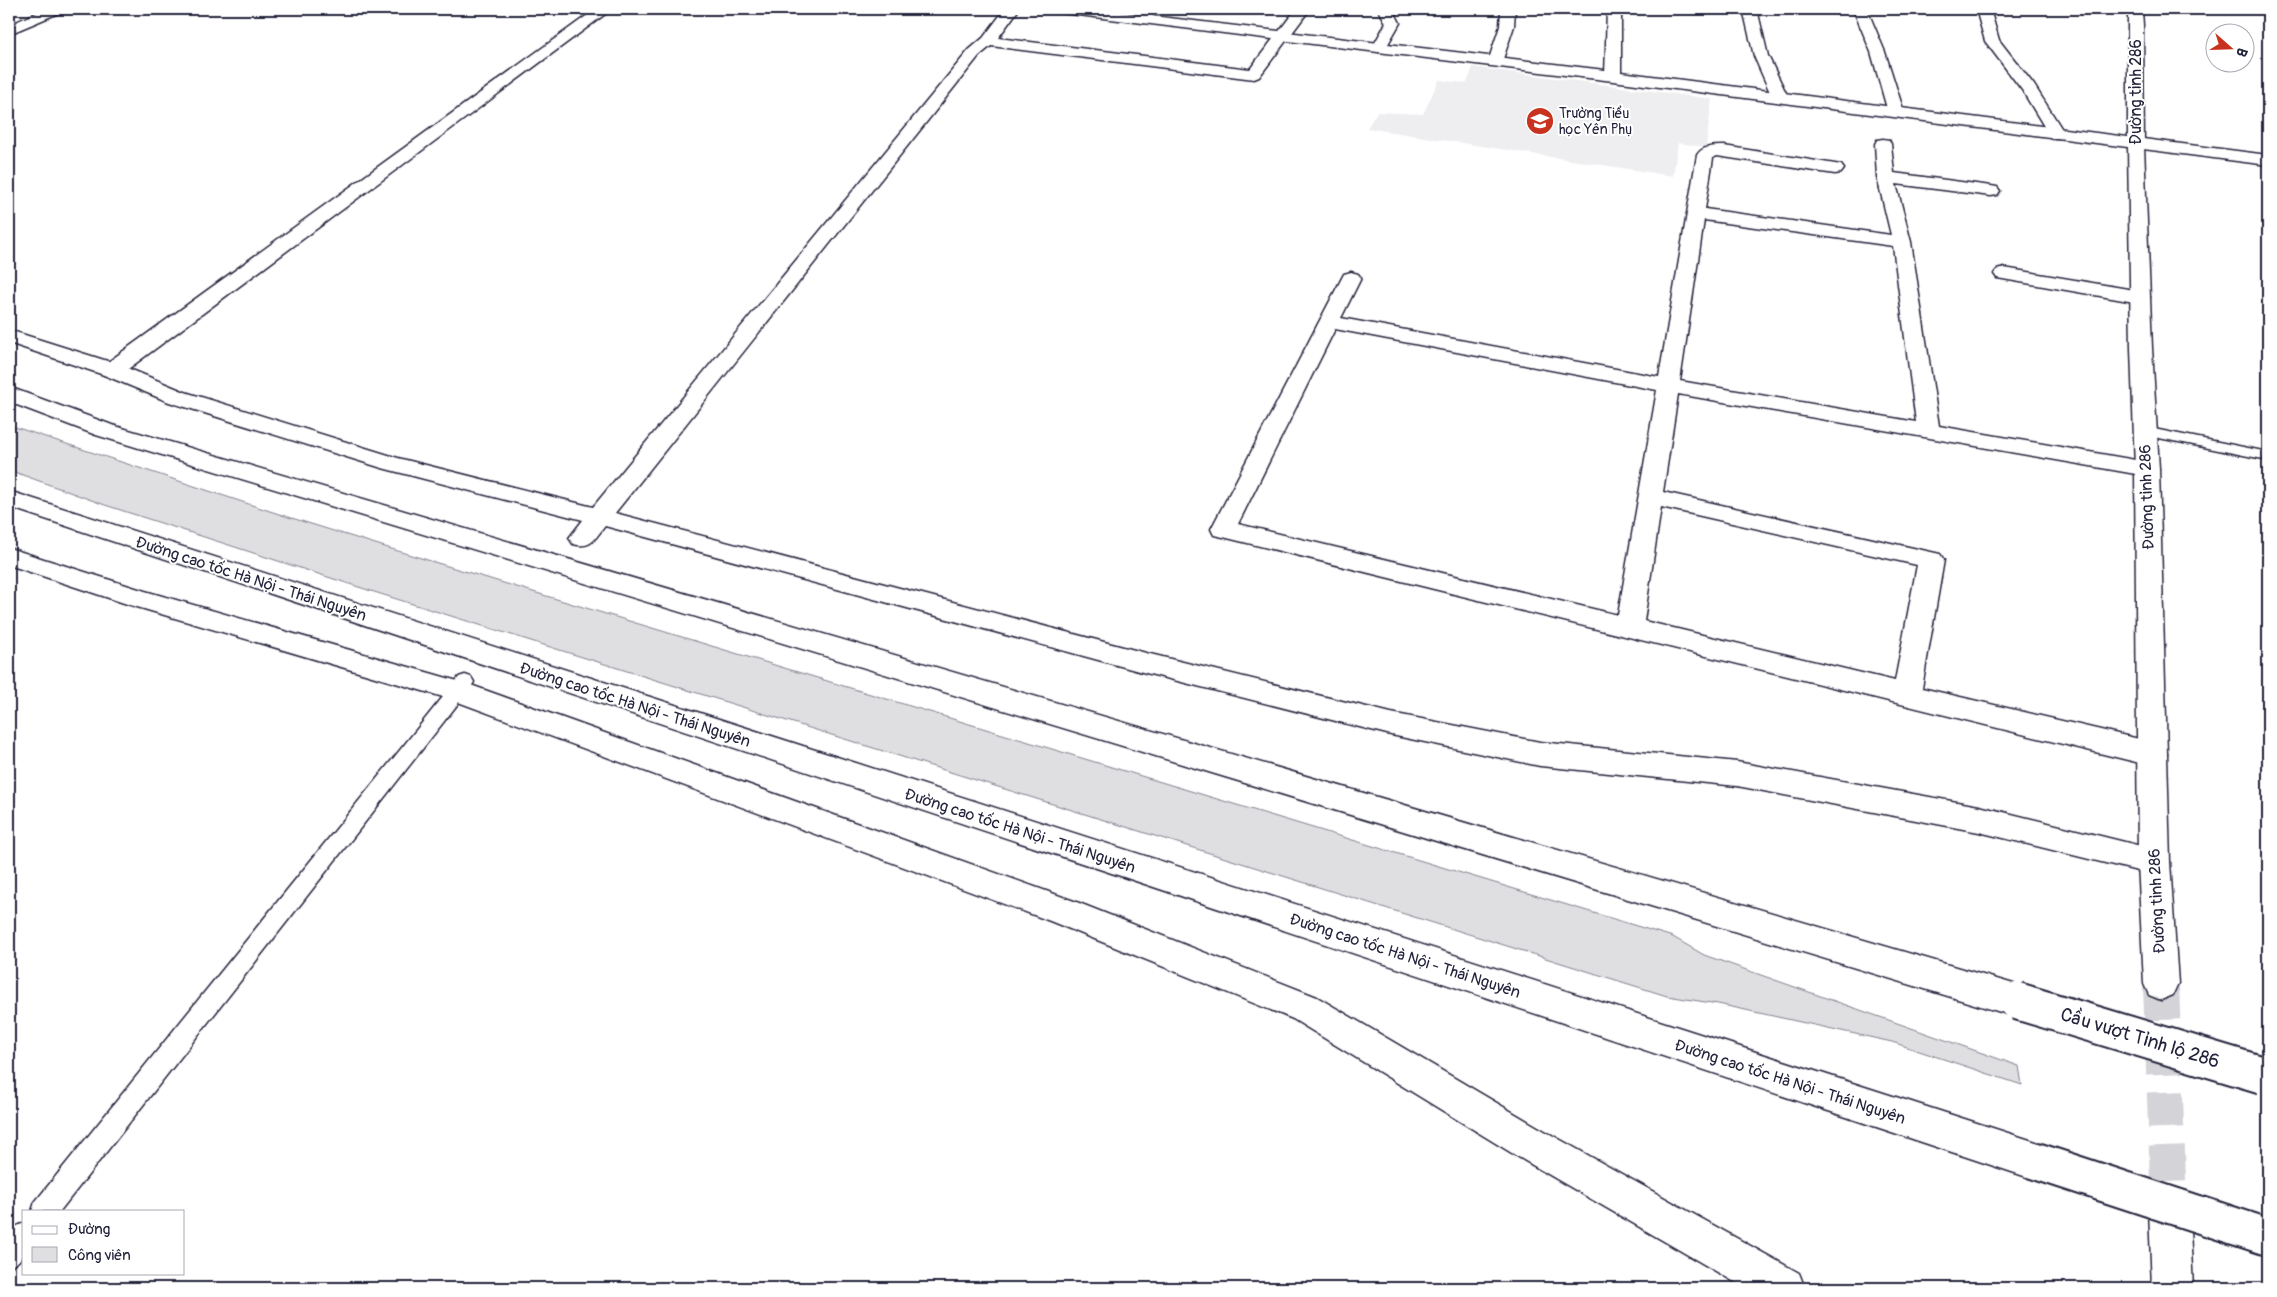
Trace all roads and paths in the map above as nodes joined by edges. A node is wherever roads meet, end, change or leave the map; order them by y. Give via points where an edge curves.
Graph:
1 (56, 9) edge
2 (605, 9) edge
3 (1012, 9) edge
4 (1062, 9) edge
5 (1303, 9) edge
6 (1391, 9) edge
7 (1508, 9) edge
8 (1614, 9) edge
9 (1750, 9) edge
10 (1860, 9) edge
11 (1982, 9) edge
12 (2135, 9) edge
13 (1147, 14) edge
14 (1017, 28) dead end
15 (9, 30) edge
16 (992, 33) junction
17 (1284, 36) junction
18 (1379, 48) junction
19 (1495, 62) junction
20 (1613, 76) junction
21 (1780, 97) junction
22 (1896, 112) junction
23 (2057, 134) junction
24 (1883, 144) dead end
25 (2136, 144) junction
26 (2268, 160) edge
27 (1835, 168) dead end
28 (1886, 177) junction
29 (1991, 191) dead end
30 (1695, 213) junction
31 (1902, 242) junction
32 (2004, 274) dead end
33 (1351, 278) dead end
34 (2140, 297) junction
35 (1328, 322) junction
36 (9, 336) edge
37 (112, 370) junction
38 (1667, 385) junction
39 (9, 394) edge
40 (1928, 429) junction
41 (2144, 431) junction
42 (2268, 456) edge
43 (2147, 469) junction
44 (1650, 497) junction
45 (9, 499) edge
46 (600, 517) junction
47 (582, 538) dead end
48 (9, 556) edge
49 (1630, 627) junction
50 (462, 687) junction
51 (1907, 694) junction
52 (2152, 754) junction
53 (2154, 862) junction
54 (2161, 984) tunnel mouth
55 (2266, 1076) edge
56 (45, 1210) edge
57 (2169, 1210) tunnel mouth
58 (2268, 1237) edge
59 (22, 1238) edge
60 (9, 1254) edge
61 (1784, 1288) edge
62 (2173, 1288) edge

1 - 15 main road
2 - 37 main road
3 - 16 main road
4 - 13 main road
5 - 17 main road
6 - 18 main road via 1387,12 1393,23
7 - 19 main road via 1507,26
8 - 20 main road
9 - 21 main road via 1761,56
10 - 22 main road via 1878,52
11 - 23 main road via 1992,41 2029,88
12 - 25 main road, Đường tỉnh 286
13 - 17 main road
14 - 16 main road
16 - 17 main road via 1254,74
16 - 46 main road
17 - 18 main road
18 - 19 main road
19 - 20 main road
20 - 21 main road
21 - 22 main road
22 - 23 main road
23 - 25 main road
24 - 28 main road
25 - 26 main road
25 - 34 main road, Đường tỉnh 286
27 - 30 main road via 1724,152 1707,153
28 - 29 main road
28 - 31 main road
30 - 31 main road
30 - 38 main road
31 - 40 main road
32 - 34 main road
33 - 35 main road
34 - 41 main road, Đường tỉnh 286
35 - 38 main road
35 - 49 main road via 1224,529
36 - 37 main road
37 - 46 main road via 177,397 390,463
38 - 40 main road
38 - 44 main road
39 - 55 main road, Cầu vượt Tỉnh lộ 286, bridge via 123,436
40 - 43 main road
41 - 42 lane
41 - 43 main road, Đường tỉnh 286
43 - 52 main road, Đường tỉnh 286
44 - 49 main road
44 - 51 main road via 1931,560
45 - 58 main road, Đường cao tốc Hà Nội - Thái Nguyên, bridge
46 - 47 main road
46 - 53 main road via 1146,663 1391,724 1540,754 1737,774 1980,819
48 - 50 main road via 136,598
49 - 51 main road
50 - 56 lane
50 - 61 main road via 1062,911 1306,1008 1528,1142
51 - 52 main road
52 - 53 main road, Đường tỉnh 286
53 - 54 main road, Đường tỉnh 286
57 - 62 main road
59 - 60 lane

